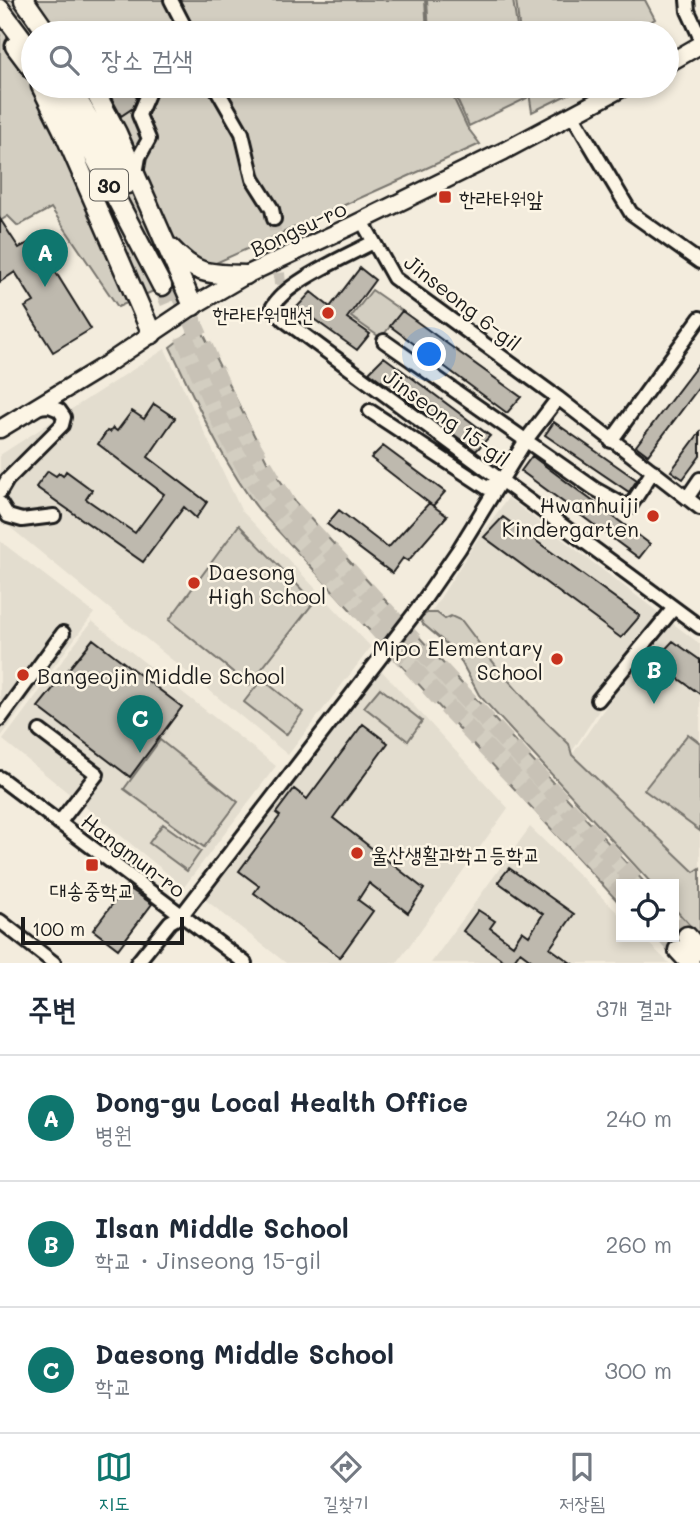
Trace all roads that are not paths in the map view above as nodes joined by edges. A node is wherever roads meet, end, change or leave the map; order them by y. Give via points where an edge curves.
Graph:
1 (12, 0) edge
2 (24, 0) edge
3 (171, 0) edge
4 (687, 0) edge
5 (0, 9) edge
6 (26, 21) edge
7 (39, 21) edge
8 (182, 21) edge
9 (0, 27) edge
10 (21, 37) edge
11 (700, 37) edge
12 (700, 46) edge
13 (21, 55) edge
14 (679, 57) edge
15 (47, 98) edge
16 (62, 98) edge
17 (77, 98) edge
18 (98, 98) edge
19 (146, 98) edge
20 (222, 98) edge
21 (602, 98) edge
22 (572, 114) junction
23 (135, 178) junction
24 (274, 219) tunnel mouth
25 (362, 221) junction
26 (163, 240) junction
27 (373, 242) junction
28 (700, 262) edge
29 (246, 275) junction
30 (192, 306) junction
31 (700, 318) edge
32 (152, 334) junction
33 (384, 341) dead end
34 (558, 398) junction
35 (37, 407) junction
36 (370, 411) dead end
37 (0, 429) edge
38 (526, 440) junction
39 (611, 440) junction
40 (653, 471) junction
41 (700, 479) edge
42 (500, 480) junction
43 (0, 492) edge
44 (687, 498) junction
45 (0, 503) edge
46 (700, 508) edge
47 (54, 516) dead end
48 (674, 608) junction
49 (700, 627) edge
50 (63, 633) dead end
51 (598, 699) dead end
52 (0, 719) edge
53 (40, 731) dead end
54 (2, 782) edge
55 (59, 823) junction
56 (183, 915) junction
57 (0, 921) edge
58 (685, 950) tunnel mouth
59 (700, 951) edge
60 (54, 963) edge
61 (137, 963) edge
62 (245, 963) edge

1 - 6 highway
2 - 7 highway
3 - 8 street
4 - 11 street
5 - 10 highway
9 - 13 highway
12 - 14 main road
15 - 32 highway
16 - 17 highway, 30 via 169,285 127,183
18 - 23 highway
19 - 23 street via 139,115 149,139
20 - 24 street via 242,133 253,179
21 - 22 main road, Bongsu-ro
22 - 25 main road, Bongsu-ro
22 - 28 street via 631,213
23 - 26 highway
25 - 27 street, Jinseong 6-gil
25 - 29 main road, Bongsu-ro
26 - 29 highway via 185,264 204,272
26 - 30 highway
27 - 34 street, Jinseong 6-gil via 394,278
27 - 42 street, Jinseong 15-gil via 290,289 272,308
29 - 30 main road, Bongsu-ro
30 - 32 main road, Bongsu-ro
31 - 39 street
32 - 35 main road, Bongsu-ro
33 - 38 street
34 - 38 street
34 - 39 street, Jinseong 6-gil
35 - 37 main road, Bongsu-ro
35 - 43 street via 60,410 62,425
36 - 42 street via 487,488
38 - 40 street via 629,508
38 - 42 street
39 - 40 street, Jinseong 6-gil
40 - 44 street, Jinseong 6-gil
41 - 44 street
42 - 48 street, Jinseong 15-gil
42 - 56 street via 430,592
44 - 46 street, Jinseong 6-gil
45 - 47 street via 8,516 22,520
48 - 49 street, Jinseong 15-gil
48 - 51 street
50 - 52 street
53 - 55 street via 97,774
54 - 55 street, Hangmun-ro
55 - 56 street, Hangmun-ro
56 - 61 street via 170,922
56 - 62 street, Hangmun-ro
57 - 60 street
58 - 59 highway

